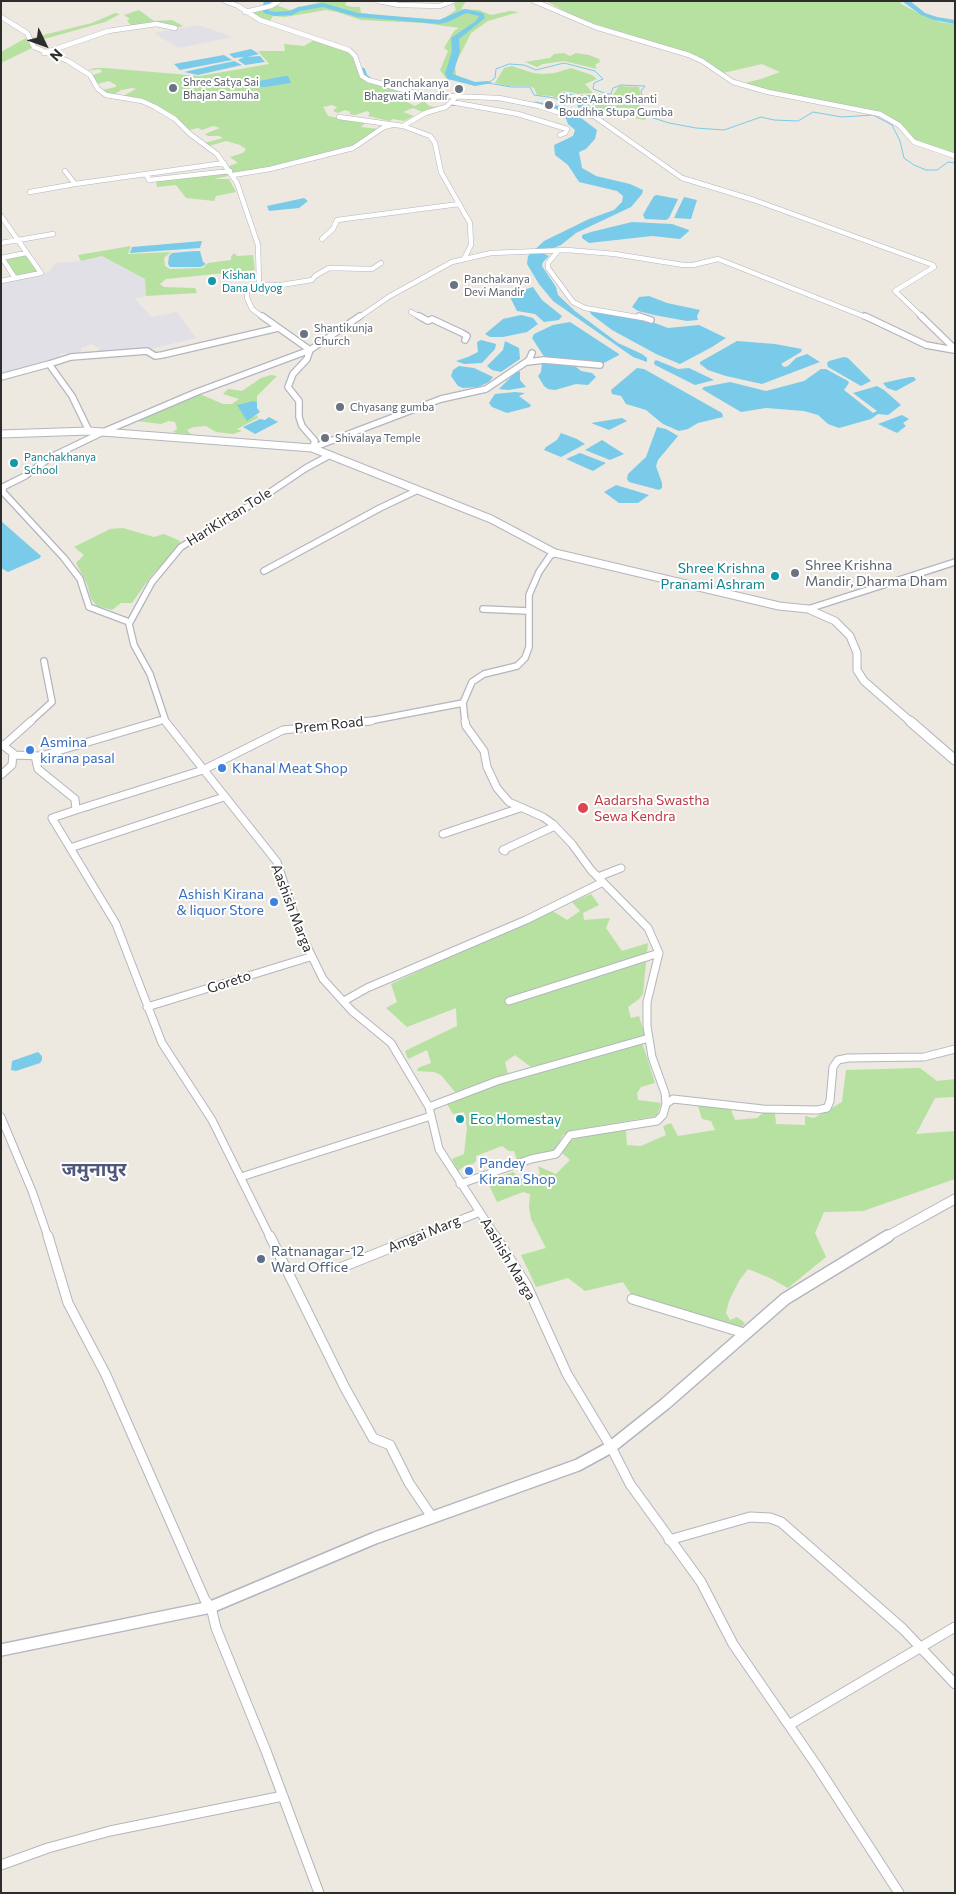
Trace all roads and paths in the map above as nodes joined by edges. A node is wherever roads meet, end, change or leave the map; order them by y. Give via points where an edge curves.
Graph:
1 (225, 1) edge
2 (279, 1) edge
3 (378, 1) edge
4 (453, 1) edge
5 (534, 1) edge
6 (245, 12) junction
7 (1, 17) edge
8 (175, 28) dead end
9 (44, 53) junction
10 (456, 96) junction
11 (451, 102) junction
12 (339, 117) dead end
13 (392, 125) junction
14 (403, 126) junction
15 (560, 135) dead end
16 (955, 156) edge
17 (224, 163) junction
18 (65, 171) dead end
19 (231, 173) junction
20 (146, 174) junction
21 (75, 184) junction
22 (30, 192) dead end
23 (460, 204) junction
24 (1, 216) edge
25 (9, 228) junction
26 (1, 229) edge
27 (53, 234) dead end
28 (322, 239) dead end
29 (17, 241) junction
30 (1, 243) edge
31 (558, 251) junction
32 (26, 253) junction
33 (1, 258) edge
34 (464, 259) junction
35 (381, 263) dead end
36 (15, 278) junction
37 (1, 281) edge
38 (259, 283) junction
39 (411, 312) dead end
40 (651, 320) dead end
41 (278, 328) junction
42 (465, 340) dead end
43 (955, 349) edge
44 (310, 350) junction
45 (532, 353) dead end
46 (524, 363) junction
47 (49, 364) junction
48 (600, 365) dead end
49 (1, 377) edge
50 (89, 431) junction
51 (103, 432) junction
52 (1, 434) edge
53 (312, 448) junction
54 (330, 455) junction
55 (2, 488) edge
56 (418, 490) junction
57 (555, 553) junction
58 (955, 562) edge
59 (264, 571) dead end
60 (808, 608) junction
61 (483, 609) dead end
62 (528, 611) junction
63 (129, 622) junction
64 (44, 661) dead end
65 (463, 703) junction
66 (164, 719) junction
67 (2, 745) edge
68 (13, 755) junction
69 (34, 756) junction
70 (955, 760) edge
71 (203, 770) junction
72 (1, 775) edge
73 (224, 797) junction
74 (520, 808) junction
75 (76, 810) junction
76 (555, 826) junction
77 (443, 834) dead end
78 (70, 848) junction
79 (505, 852) dead end
80 (621, 868) dead end
81 (600, 880) junction
82 (659, 953) junction
83 (310, 957) junction
84 (509, 1000) dead end
85 (344, 1001) junction
86 (147, 1007) junction
87 (649, 1038) junction
88 (955, 1049) edge
89 (666, 1104) junction
90 (429, 1106) junction
91 (431, 1116) junction
92 (1, 1117) edge
93 (242, 1177) junction
94 (460, 1184) junction
95 (955, 1199) edge
96 (480, 1212) junction
97 (340, 1268) dead end
98 (632, 1299) dead end
99 (744, 1333) junction
100 (611, 1447) junction
101 (432, 1517) junction
102 (669, 1540) junction
103 (211, 1607) junction
104 (955, 1627) edge
105 (920, 1647) junction
106 (1, 1650) edge
107 (955, 1684) edge
108 (789, 1725) junction
109 (283, 1796) junction
110 (1, 1865) edge
111 (319, 1893) edge
112 (899, 1893) edge

1 - 6 street
2 - 6 street
3 - 4 street via 440,6
5 - 16 street via 595,27 689,55 733,82 880,114 899,125 914,142
6 - 10 street via 349,50 355,56 362,76 368,80 422,95
7 - 9 street via 27,33 34,47
8 - 9 street via 156,24 108,31
9 - 17 street via 81,68 106,95 142,101 165,112
10 - 11 street
10 - 43 street via 499,98 557,112 594,116 682,178 754,200 933,265 895,291
11 - 14 street
11 - 15 street via 518,114 567,129
12 - 13 street
13 - 14 street
13 - 19 street via 353,148 270,169
14 - 23 street via 430,136 435,143 441,172
17 - 19 street
17 - 20 street
18 - 21 street
19 - 20 street via 149,180
19 - 38 street via 255,233
20 - 21 street
21 - 22 street
23 - 28 street via 337,220
23 - 34 street via 470,223 471,245
24 - 25 street
25 - 26 street
25 - 29 street
27 - 29 street
29 - 30 street
29 - 32 street
31 - 34 street via 491,253
31 - 40 street via 548,263 548,268 573,302 581,307
31 - 43 street via 616,254 683,265 718,259 850,309 926,345
32 - 33 street
32 - 36 street via 41,273
33 - 36 street
34 - 44 street via 452,262 390,296
35 - 38 street via 372,269 329,268 312,280
36 - 37 street
38 - 41 street via 246,290 247,298 252,309
39 - 42 street via 462,333 467,336
41 - 44 street
41 - 47 street via 162,355 137,351 71,357
44 - 51 street via 197,392
44 - 53 street via 288,387 299,401 302,426 315,441
45 - 46 street
46 - 48 street via 544,360
46 - 53 street via 486,389 441,399
47 - 49 street
47 - 50 street via 72,396
50 - 51 street
50 - 52 street
51 - 53 street
51 - 55 street via 51,457
53 - 54 street
54 - 56 street
54 - 63 street, HariKirtan Tole via 181,546 152,582
55 - 63 street via 80,579 90,607
56 - 57 street via 490,519
56 - 59 street
57 - 60 street via 779,606
57 - 62 street via 539,572 529,595
58 - 60 street
60 - 70 street via 835,621 850,636 857,653 857,670 864,682
61 - 62 street
62 - 65 street via 529,647 525,658 517,666 484,674 472,682
63 - 66 street, Aashish Marga via 134,645 150,674
64 - 67 street via 52,702
65 - 71 street, Prem Road via 358,722 283,730
65 - 74 street via 466,726 484,751 497,788 509,802
66 - 69 street
66 - 71 street, Aashish Marga
67 - 68 street
68 - 69 street
68 - 72 street via 12,765
69 - 75 street via 38,769 75,799
71 - 73 street, Aashish Marga
71 - 75 street, Prem Road
73 - 78 street
73 - 83 street, Aashish Marga via 277,862
74 - 76 street via 543,817
74 - 77 street
75 - 78 street, Prem Road via 52,818
76 - 79 street via 503,850
76 - 81 street
78 - 86 street via 116,924
80 - 81 street
81 - 82 street via 648,928
81 - 85 street via 526,920 367,988
82 - 84 street
82 - 87 street via 647,1002
83 - 85 street, Aashish Marga via 323,979
83 - 86 street, Goreto
85 - 90 street, Aashish Marga via 391,1043
86 - 93 street via 162,1043 212,1120
87 - 89 street
87 - 90 street via 497,1081
88 - 89 street via 924,1057 838,1060 833,1067 830,1101 827,1108 817,1110 763,1109 673,1099
89 - 94 street via 657,1121 570,1135 556,1154 531,1159
90 - 91 street, Aashish Marga
91 - 93 street
91 - 94 street, Aashish Marga via 439,1149
92 - 103 street via 58,1263 68,1303 106,1375 205,1600
93 - 101 street via 345,1388 373,1438 390,1445 409,1483
94 - 96 street, Aashish Marga
95 - 99 street via 785,1299
96 - 97 street, Amgai Marg
96 - 100 street, Aashish Marga via 527,1286 567,1374
98 - 99 street
99 - 100 street via 680,1392
100 - 101 street via 578,1465
100 - 102 street, Aashish Marga via 630,1484
101 - 103 street
102 - 105 street via 750,1517 781,1522
102 - 108 street, Aashish Marga via 701,1582 733,1644
103 - 106 street
103 - 109 street via 216,1628
104 - 105 street
105 - 107 street
105 - 108 street
108 - 112 street, Aashish Marga
109 - 110 street via 110,1831
109 - 111 street

